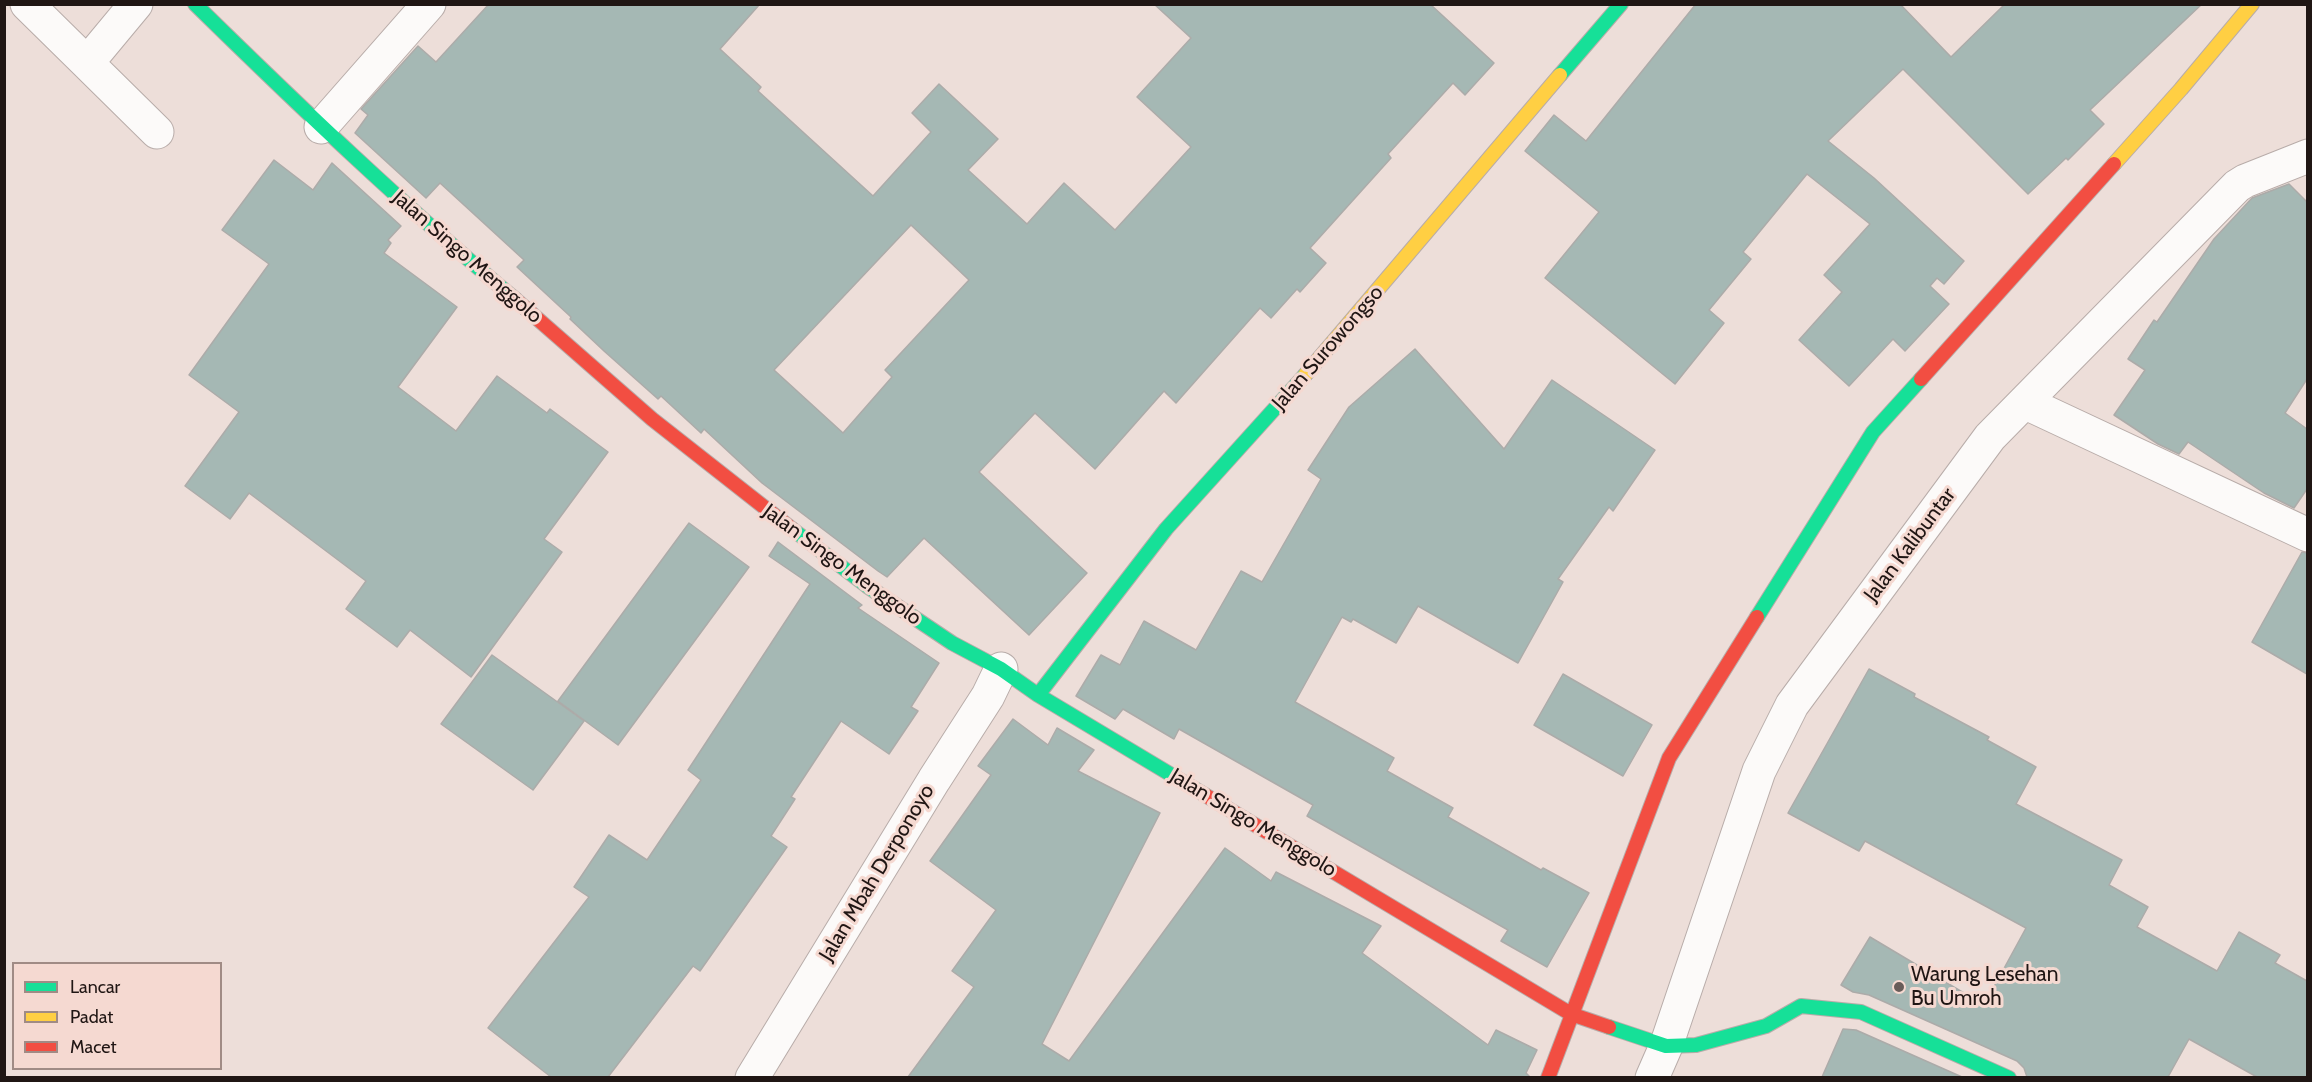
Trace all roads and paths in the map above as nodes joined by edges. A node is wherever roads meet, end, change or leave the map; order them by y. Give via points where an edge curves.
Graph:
1 (27, 4) edge
2 (136, 4) edge
3 (195, 4) edge
4 (429, 4) edge
5 (1621, 4) edge
6 (2252, 4) edge
7 (87, 63) junction
8 (313, 120) junction
9 (157, 132) dead end
10 (2307, 156) edge
11 (2026, 403) junction
12 (2307, 536) edge
13 (1001, 669) junction
14 (1038, 695) junction
15 (1574, 1015) junction
16 (1662, 1045) junction
17 (752, 1077) edge
18 (1548, 1077) edge
19 (1652, 1077) edge
20 (2009, 1077) edge

1 - 7 street
2 - 7 street
3 - 8 street, Jalan Singo Menggolo
4 - 8 street
5 - 14 street, Jalan Surowongso via 1284,400 1166,529
6 - 15 street via 2173,98 1873,432 1669,758
7 - 9 street
8 - 13 street, Jalan Singo Menggolo via 435,232 729,481 867,586 952,643
10 - 11 street, Jalan Kalibuntar via 2237,186
11 - 12 street
11 - 16 street, Jalan Kalibuntar via 1990,437 1792,705 1759,771
13 - 14 street, Jalan Singo Menggolo
13 - 17 street, Jalan Mbah Derponoyo
14 - 15 street, Jalan Singo Menggolo
15 - 16 street, Jalan Singo Menggolo
15 - 18 street
16 - 19 street, Jalan Kalibuntar
16 - 20 street via 1696,1045 1767,1026 1801,1006 1861,1012

